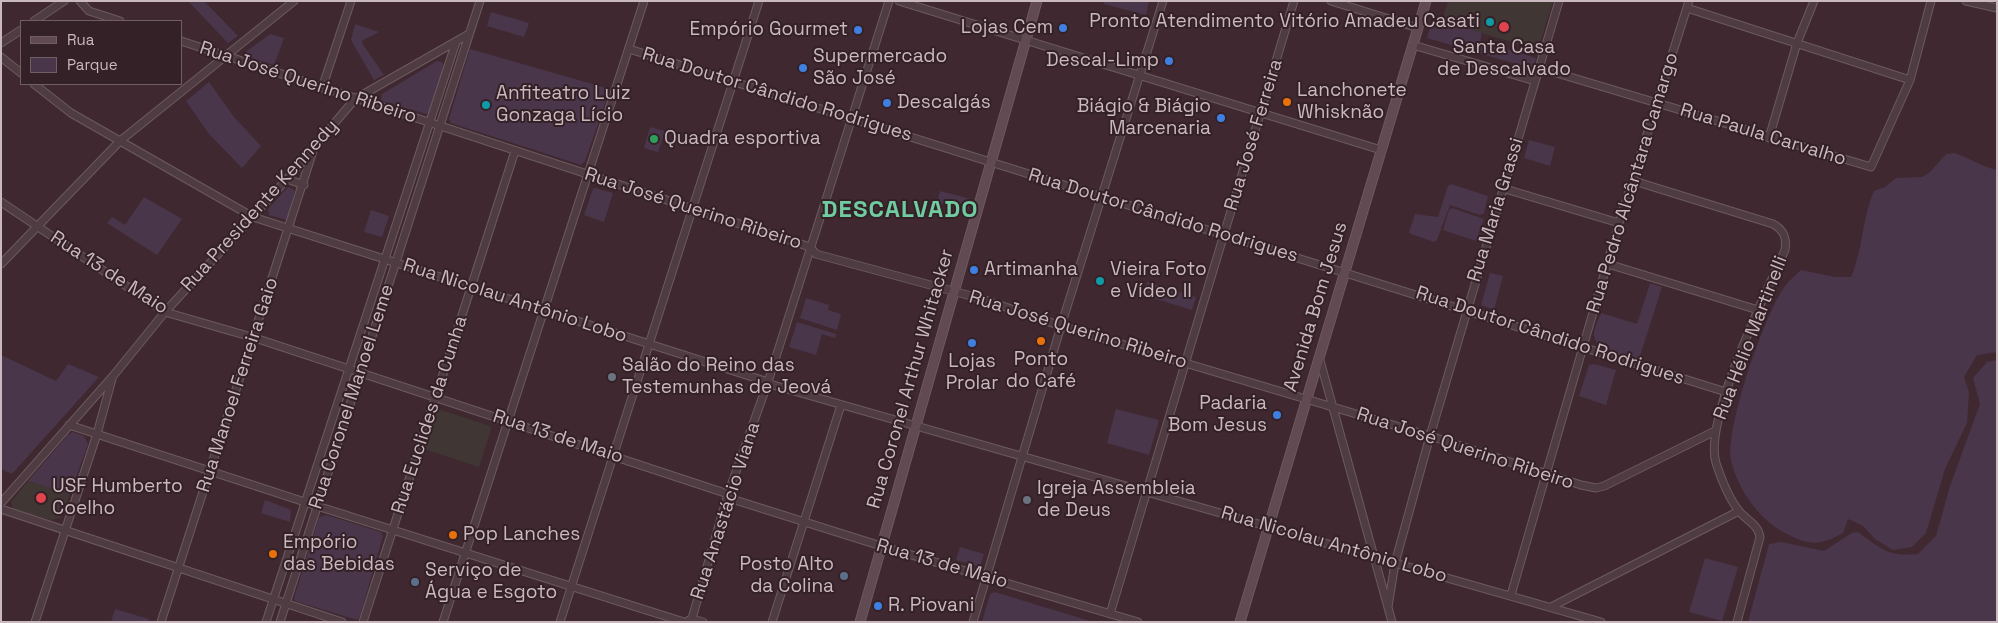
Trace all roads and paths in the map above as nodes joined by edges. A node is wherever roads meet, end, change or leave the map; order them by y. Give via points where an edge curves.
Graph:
1 (64, 1) edge
2 (80, 1) edge
3 (294, 1) edge
4 (351, 1) edge
5 (480, 1) edge
6 (644, 1) edge
7 (760, 1) edge
8 (889, 1) edge
9 (899, 1) edge
10 (1037, 1) edge
11 (1163, 1) edge
12 (1294, 1) edge
13 (1331, 1) edge
14 (1426, 1) edge
15 (1559, 1) edge
16 (1814, 1) edge
17 (1931, 1) edge
18 (1966, 1) edge
19 (1688, 5) edge
20 (1997, 8) edge
21 (36, 20) edge
22 (117, 20) edge
23 (1418, 28) junction
24 (20, 31) edge
25 (469, 34) junction
26 (182, 41) edge
27 (1026, 41) junction
28 (456, 42) junction
29 (1, 43) edge
30 (1797, 43) junction
31 (1413, 46) junction
32 (629, 49) junction
33 (226, 56) junction
34 (1, 58) edge
35 (449, 64) junction
36 (458, 67) junction
37 (1540, 68) junction
38 (20, 72) edge
39 (1140, 75) junction
40 (1910, 80) junction
41 (1536, 81) junction
42 (734, 83) junction
43 (35, 85) edge
44 (322, 88) junction
45 (355, 99) junction
46 (1657, 102) junction
47 (1261, 112) junction
48 (853, 119) junction
49 (430, 123) junction
50 (440, 126) junction
51 (1769, 138) junction
52 (120, 141) junction
53 (314, 148) junction
54 (1381, 150) junction
55 (515, 151) junction
56 (990, 162) junction
57 (587, 175) junction
58 (287, 179) junction
59 (1634, 181) junction
60 (304, 185) junction
61 (1502, 188) junction
62 (1102, 197) junction
63 (1, 202) edge
64 (693, 208) junction
65 (253, 217) junction
66 (1620, 223) junction
67 (38, 227) junction
68 (289, 228) junction
69 (1224, 234) junction
70 (810, 247) junction
71 (386, 260) junction
72 (396, 263) junction
73 (1, 264) edge
74 (1608, 264) junction
75 (1344, 272) junction
76 (472, 286) junction
77 (953, 291) junction
78 (1466, 309) junction
79 (544, 310) junction
80 (1758, 310) junction
81 (165, 312) junction
82 (1061, 326) junction
83 (255, 338) junction
84 (648, 344) junction
85 (1582, 348) junction
86 (1319, 355) junction
87 (1185, 363) junction
88 (350, 370) junction
89 (361, 374) junction
90 (113, 376) junction
91 (768, 382) junction
92 (1726, 392) junction
93 (435, 398) junction
94 (1305, 399) junction
95 (841, 405) junction
96 (1334, 407) junction
97 (509, 422) junction
98 (69, 424) junction
99 (916, 427) junction
100 (1715, 431) junction
101 (97, 434) junction
102 (1430, 436) junction
103 (614, 455) junction
104 (1024, 457) junction
105 (210, 471) junction
106 (1545, 474) junction
107 (1148, 492) junction
108 (728, 494) junction
109 (304, 502) junction
110 (1, 503) edge
111 (317, 506) junction
112 (1, 510) edge
113 (1739, 511) junction
114 (804, 522) junction
115 (1269, 527) junction
116 (392, 529) junction
117 (65, 532) junction
118 (881, 546) junction
119 (466, 554) junction
120 (1373, 557) junction
121 (1395, 563) junction
122 (178, 569) junction
123 (987, 576) junction
124 (572, 586) junction
125 (1511, 595) junction
126 (273, 600) junction
127 (286, 604) junction
128 (1388, 607) junction
129 (1551, 607) junction
130 (1110, 614) junction
131 (688, 621) edge
132 (35, 622) edge
133 (161, 622) edge
134 (266, 622) edge
135 (280, 622) edge
136 (342, 622) edge
137 (363, 622) edge
138 (443, 622) edge
139 (560, 622) edge
140 (703, 622) edge
141 (772, 622) edge
142 (860, 622) edge
143 (973, 622) edge
144 (1138, 622) edge
145 (1240, 622) edge
146 (1392, 622) edge
147 (1601, 622) edge
148 (1737, 622) edge

1 - 21 street
2 - 22 street via 89,11
3 - 33 street
4 - 44 street
5 - 25 street, Rua Coronel Manoel Leme
6 - 32 street
7 - 42 street
8 - 48 street, Rua Anastácio Viana
9 - 27 street
10 - 27 street, Rua Coronel Arthur Whitacker
11 - 39 street
12 - 47 street, Rua José Ferreira
13 - 23 street
14 - 23 street, Avenida Bom Jesus
15 - 37 street, Rua Maria Grassi
16 - 30 street
17 - 40 street
18 - 20 street
19 - 30 street
19 - 46 street, Rua Pedro Alcântara Camargo
23 - 31 street, Avenida Bom Jesus
24 - 29 street
25 - 28 street, Rua Presidente Kennedy
25 - 36 street, Rua Coronel Manoel Leme
26 - 33 street, Rua José Querino Ribeiro
27 - 39 street
27 - 56 street, Rua Coronel Arthur Whitacker
28 - 35 street, Rua Coronel Manoel Leme
28 - 45 street, Rua Presidente Kennedy
30 - 40 street
30 - 51 street
31 - 41 street
31 - 54 street, Avenida Bom Jesus
32 - 42 street, Rua Doutor Cândido Rodrigues
32 - 57 street
33 - 44 street, Rua José Querino Ribeiro
33 - 52 street
34 - 38 street
35 - 36 street
35 - 49 street, Rua Coronel Manoel Leme
36 - 50 street, Rua Coronel Manoel Leme
37 - 41 street, Rua Maria Grassi
37 - 46 street, Rua Paula Carvalho
39 - 47 street
39 - 62 street
40 - 51 street, Rua Paula Carvalho via 1871,167
41 - 61 street, Rua Maria Grassi
42 - 48 street, Rua Doutor Cândido Rodrigues
42 - 64 street
43 - 52 street, Rua Nicolau Antônio Lobo via 71,113
44 - 45 street, Rua José Querino Ribeiro
45 - 49 street, Rua José Querino Ribeiro
45 - 53 street, Rua Presidente Kennedy
46 - 51 street, Rua Paula Carvalho
46 - 59 street, Rua Pedro Alcântara Camargo
47 - 54 street
47 - 69 street, Rua José Ferreira
48 - 56 street, Rua Doutor Cândido Rodrigues
48 - 70 street, Rua Anastácio Viana
49 - 50 street, Rua José Querino Ribeiro
49 - 71 street, Rua Coronel Manoel Leme
50 - 55 street, Rua José Querino Ribeiro
50 - 72 street, Rua Coronel Manoel Leme
52 - 65 street, Rua Nicolau Antônio Lobo
52 - 67 street
53 - 58 street, Rua Presidente Kennedy
53 - 60 street, Rua Manoel Ferreira Gaio
54 - 75 street, Avenida Bom Jesus
55 - 57 street, Rua José Querino Ribeiro
55 - 76 street, Rua Euclides da Cunha
56 - 62 street, Rua Doutor Cândido Rodrigues
56 - 77 street, Rua Coronel Arthur Whitacker
57 - 64 street, Rua José Querino Ribeiro
57 - 79 street
58 - 60 street
58 - 65 street, Rua Presidente Kennedy
59 - 66 street, Rua Pedro Alcântara Camargo
59 - 80 street, Rua Hélio Martinelli via 1772,224 1784,233 1785,250
60 - 68 street, Rua Manoel Ferreira Gaio
61 - 66 street
61 - 78 street, Rua Maria Grassi
62 - 69 street, Rua Doutor Cândido Rodrigues
62 - 82 street
63 - 67 street, Rua 13 de Maio
64 - 70 street, Rua José Querino Ribeiro
64 - 84 street
65 - 68 street, Rua Nicolau Antônio Lobo
65 - 81 street, Rua Presidente Kennedy
66 - 74 street, Rua Pedro Alcântara Camargo
67 - 73 street
67 - 81 street, Rua 13 de Maio
68 - 71 street, Rua Nicolau Antônio Lobo
68 - 83 street, Rua Manoel Ferreira Gaio
69 - 75 street, Rua Doutor Cândido Rodrigues
69 - 87 street, Rua José Ferreira
70 - 77 street, Rua José Querino Ribeiro via 816,254
70 - 91 street, Rua Anastácio Viana
71 - 72 street, Rua Nicolau Antônio Lobo
71 - 88 street, Rua Coronel Manoel Leme
72 - 76 street, Rua Nicolau Antônio Lobo
72 - 89 street, Rua Coronel Manoel Leme
74 - 80 street
74 - 85 street, Rua Pedro Alcântara Camargo
75 - 78 street, Rua Doutor Cândido Rodrigues
75 - 86 street, Avenida Bom Jesus
76 - 79 street, Rua Nicolau Antônio Lobo
76 - 93 street, Rua Euclides da Cunha
77 - 82 street, Rua José Querino Ribeiro
77 - 99 street, Rua Coronel Arthur Whitacker
78 - 85 street, Rua Doutor Cândido Rodrigues
78 - 102 street, Rua Maria Grassi
79 - 84 street, Rua Nicolau Antônio Lobo
79 - 97 street
80 - 92 street, Rua Hélio Martinelli
81 - 83 street, Rua 13 de Maio
81 - 90 street, Rua Presidente Kennedy
82 - 87 street, Rua José Querino Ribeiro
82 - 104 street
83 - 88 street, Rua 13 de Maio
83 - 105 street, Rua Manoel Ferreira Gaio
84 - 91 street, Rua Nicolau Antônio Lobo
84 - 103 street
85 - 92 street, Rua Doutor Cândido Rodrigues
85 - 106 street, Rua Pedro Alcântara Camargo
86 - 94 street, Avenida Bom Jesus
86 - 96 street
87 - 94 street, Rua José Querino Ribeiro
87 - 107 street, Rua José Ferreira
88 - 89 street, Rua 13 de Maio
88 - 109 street, Rua Coronel Manoel Leme
89 - 93 street, Rua 13 de Maio
89 - 111 street, Rua Coronel Manoel Leme
90 - 98 street, Rua Presidente Kennedy
90 - 101 street
91 - 95 street, Rua Nicolau Antônio Lobo
91 - 108 street, Rua Anastácio Viana
92 - 100 street, Rua Hélio Martinelli
93 - 97 street, Rua 13 de Maio
93 - 116 street, Rua Euclides da Cunha
94 - 96 street, Rua José Querino Ribeiro
94 - 115 street, Avenida Bom Jesus
95 - 99 street, Rua Nicolau Antônio Lobo
95 - 114 street
96 - 102 street, Rua José Querino Ribeiro
96 - 120 street
97 - 103 street, Rua 13 de Maio
97 - 119 street
98 - 101 street
98 - 110 street, Rua Presidente Kennedy
99 - 104 street, Rua Nicolau Antônio Lobo
99 - 118 street, Rua Coronel Arthur Whitacker
100 - 106 street, Rua José Querino Ribeiro via 1604,486 1589,487
100 - 113 street, Rua Hélio Martinelli via 1715,460
101 - 105 street
101 - 117 street
102 - 106 street, Rua José Querino Ribeiro
102 - 121 street, Rua Maria Grassi
103 - 108 street, Rua 13 de Maio
103 - 124 street
104 - 107 street, Rua Nicolau Antônio Lobo
104 - 123 street
105 - 109 street
105 - 122 street, Rua Manoel Ferreira Gaio
106 - 125 street, Rua Pedro Alcântara Camargo
107 - 115 street, Rua Nicolau Antônio Lobo
107 - 130 street, Rua José Ferreira
108 - 114 street, Rua 13 de Maio via 735,500
108 - 131 street, Rua Anastácio Viana
109 - 111 street
109 - 126 street, Rua Coronel Manoel Leme
111 - 116 street
111 - 127 street, Rua Coronel Manoel Leme
112 - 117 street
113 - 129 street
113 - 148 street, Rua Hélio Martinelli via 1759,530 1760,537
114 - 118 street, Rua 13 de Maio
114 - 141 street
115 - 120 street, Rua Nicolau Antônio Lobo
115 - 145 street, Avenida Bom Jesus
116 - 119 street
116 - 137 street, Rua Euclides da Cunha
117 - 122 street
117 - 132 street
118 - 123 street, Rua 13 de Maio
118 - 142 street, Rua Coronel Arthur Whitacker
119 - 124 street
119 - 138 street
120 - 121 street, Rua Nicolau Antônio Lobo
120 - 128 street
121 - 125 street, Rua Nicolau Antônio Lobo
121 - 128 street, Rua Maria Grassi
122 - 126 street
122 - 133 street, Rua Manoel Ferreira Gaio
123 - 130 street, Rua 13 de Maio
123 - 143 street
124 - 131 street
124 - 139 street
125 - 129 street, Rua Nicolau Antônio Lobo
126 - 127 street
126 - 134 street, Rua Coronel Manoel Leme
127 - 135 street, Rua Coronel Manoel Leme
127 - 136 street
128 - 146 street
129 - 147 street, Rua Nicolau Antônio Lobo
130 - 144 street, Rua 13 de Maio
131 - 140 street

